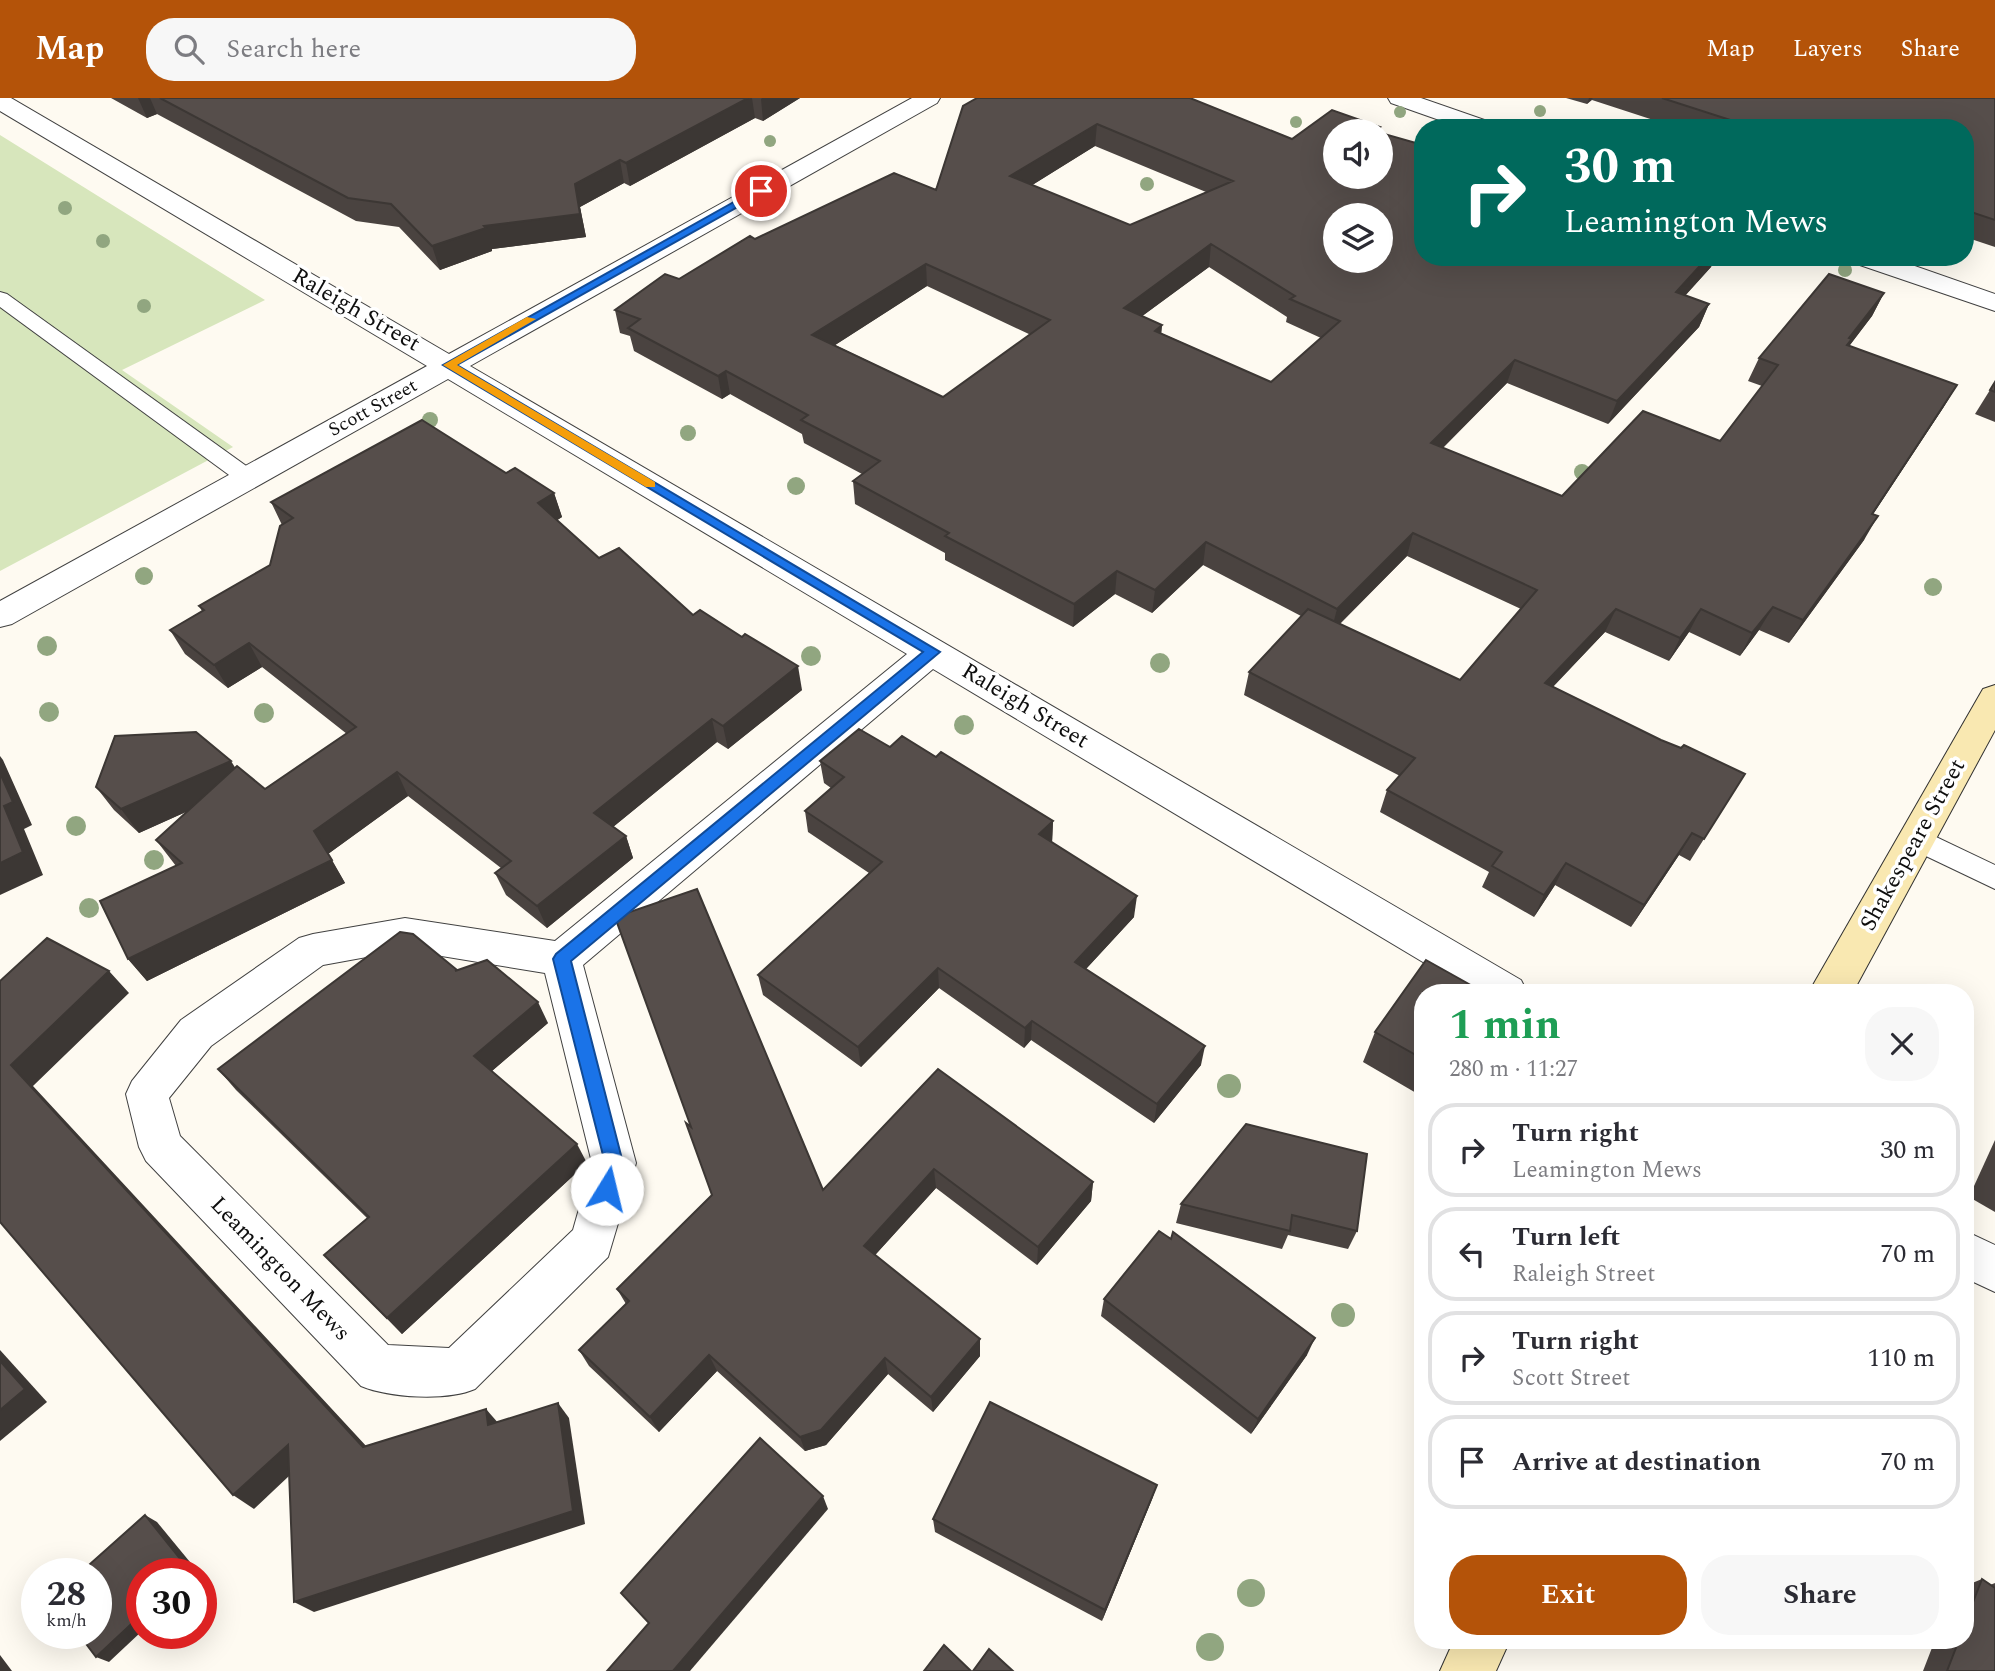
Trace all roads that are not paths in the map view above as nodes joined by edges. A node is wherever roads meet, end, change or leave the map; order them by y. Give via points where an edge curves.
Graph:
1 (929, 98) edge
2 (1399, 98) edge
3 (0, 101) edge
4 (1459, 119) edge
5 (1889, 266) edge
6 (0, 298) edge
7 (1995, 303) edge
8 (449, 365) junction
9 (248, 478) junction
10 (0, 616) edge
11 (933, 652) junction
12 (1995, 698) edge
13 (1915, 838) junction
14 (1995, 878) edge
15 (562, 959) junction
16 (1493, 984) edge
17 (1837, 984) edge
18 (1974, 1258) edge
19 (1995, 1270) edge
20 (1478, 1649) edge
21 (1467, 1671) edge

1 - 8 street, Scott Street
2 - 4 street
3 - 8 street, Raleigh Street
5 - 7 street
6 - 9 lane
8 - 9 street, Scott Street
8 - 11 street, Raleigh Street
9 - 10 street, Scott Street
11 - 15 street
11 - 16 street, Raleigh Street
12 - 13 main road, Shakespeare Street
13 - 14 lane
13 - 17 main road, Shakespeare Street
15 - 15 street, Leamington Mews via 614,1163 592,1242 458,1372 379,1369 161,1147 147,1094 196,1033 313,950 405,934
18 - 19 street
20 - 21 main road

